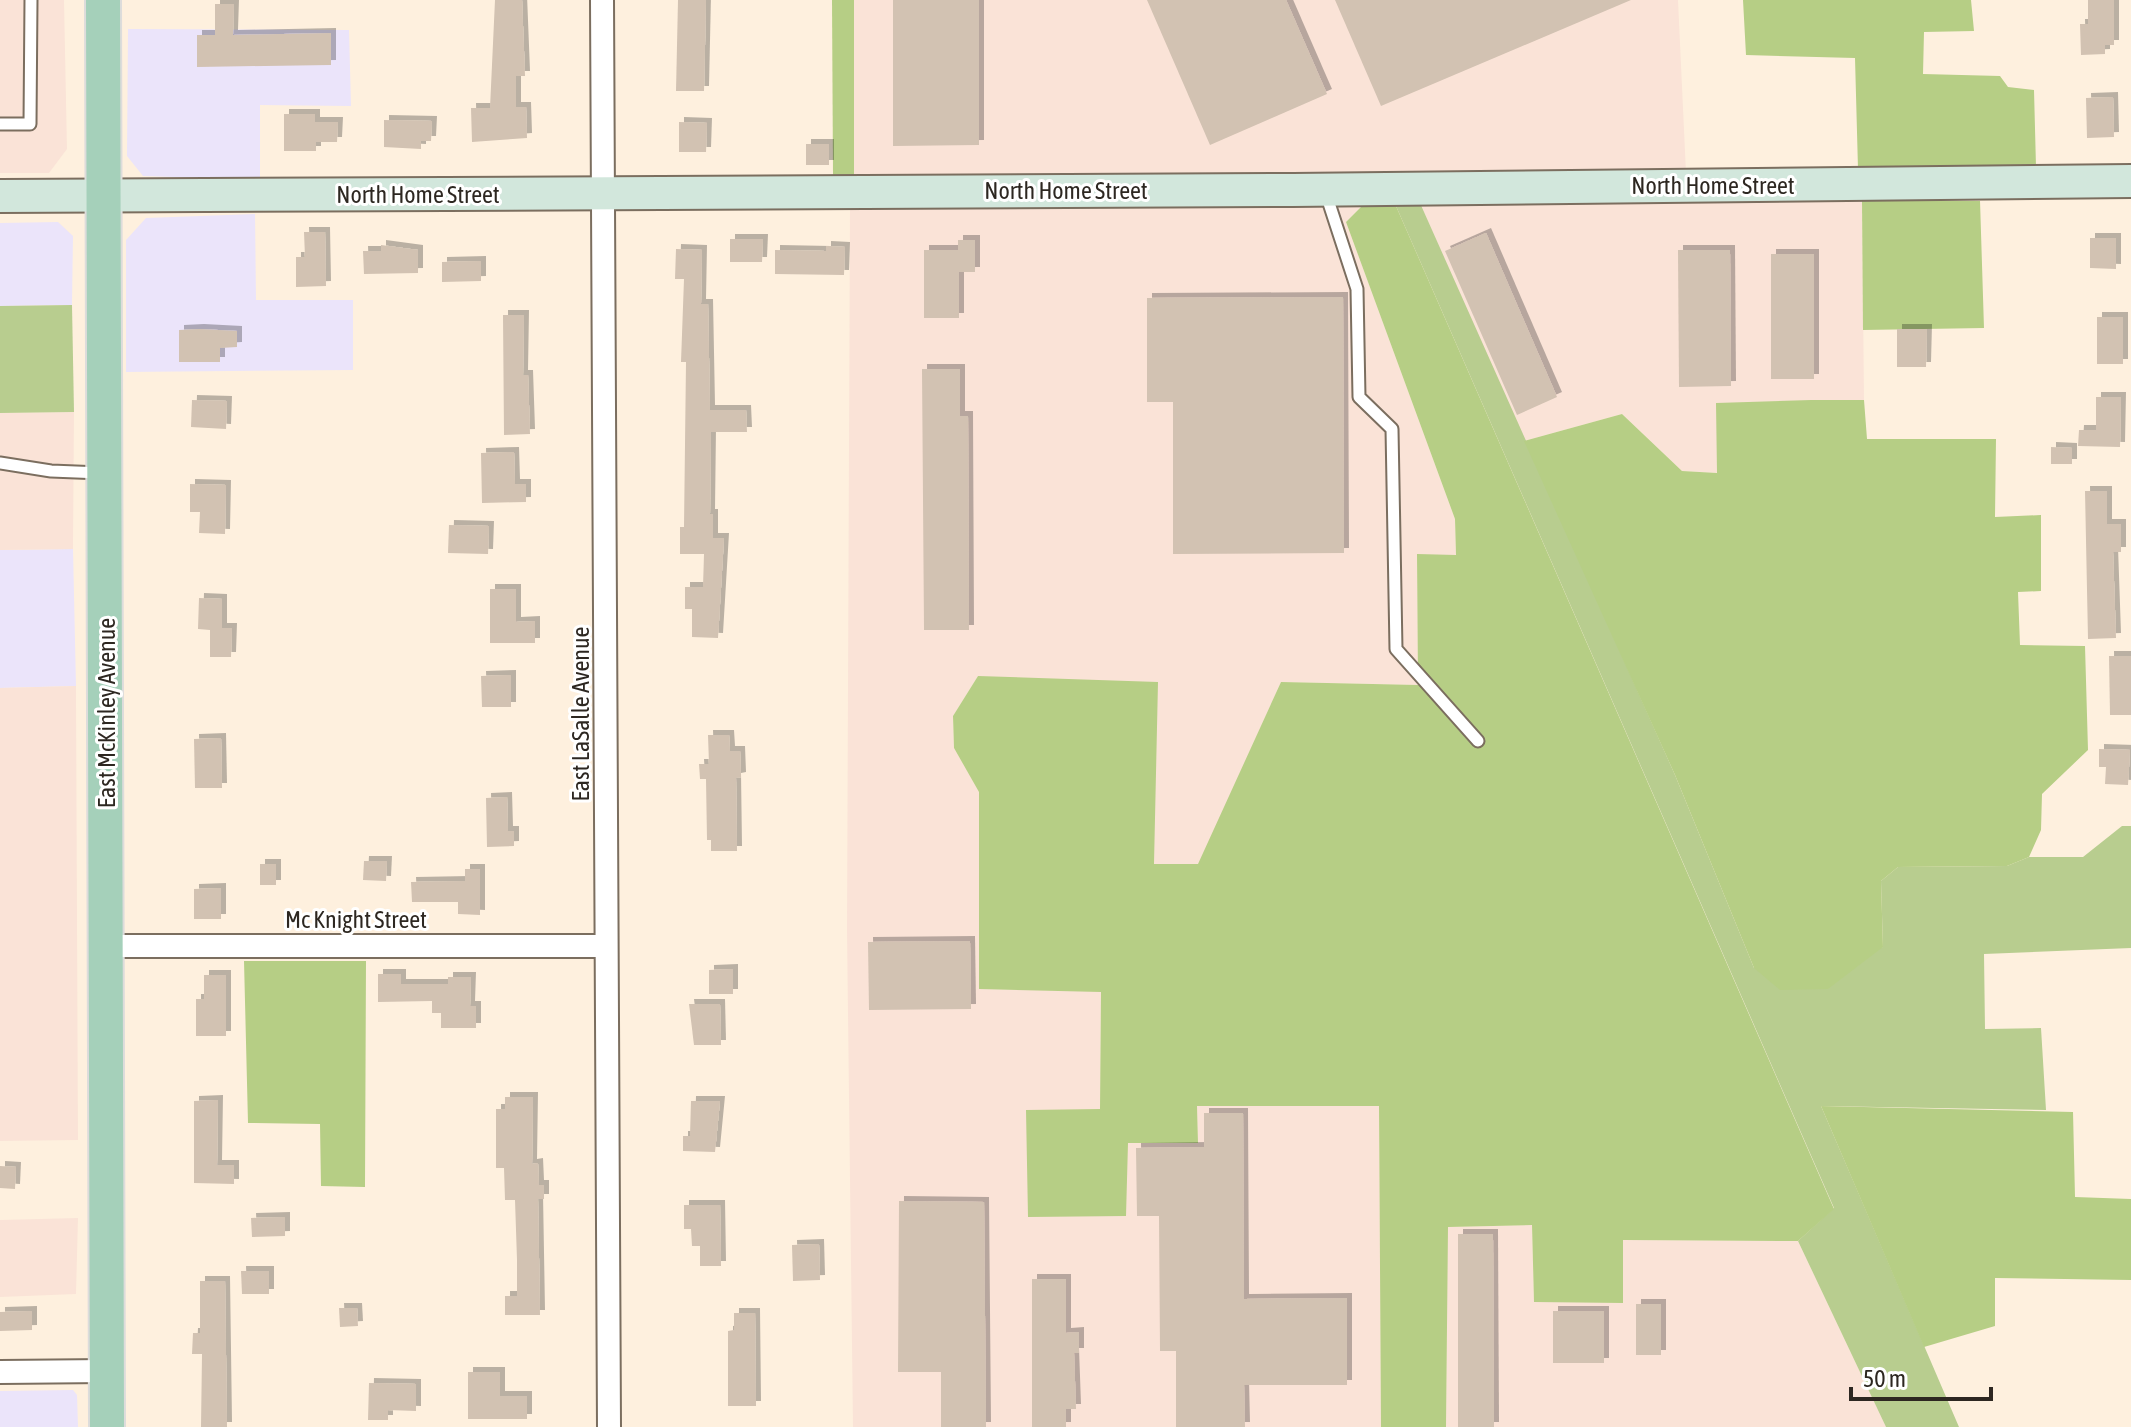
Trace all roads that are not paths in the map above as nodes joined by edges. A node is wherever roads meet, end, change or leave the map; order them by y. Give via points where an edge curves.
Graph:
1 (31, 0) edge
2 (103, 0) edge
3 (602, 0) edge
4 (0, 124) edge
5 (2131, 181) edge
6 (1324, 189) junction
7 (603, 193) junction
8 (105, 194) junction
9 (0, 196) edge
10 (0, 463) edge
11 (105, 473) junction
12 (1478, 741) dead end
13 (106, 946) junction
14 (606, 946) junction
15 (107, 1371) junction
16 (0, 1372) edge
17 (107, 1427) edge
18 (609, 1427) edge

1 - 4 lane via 30,124
2 - 8 main road, East McKinley Avenue
3 - 7 street, East LaSalle Avenue
5 - 6 street, North Home Street
6 - 7 street, North Home Street
6 - 12 lane via 1357,289 1359,397 1392,429 1396,649
7 - 8 street, North Home Street
7 - 14 street, East LaSalle Avenue
8 - 9 street, North Home Street
8 - 11 main road, East McKinley Avenue
10 - 11 lane
11 - 13 main road, East McKinley Avenue
13 - 14 street, Mc Knight Street
13 - 15 main road, East McKinley Avenue
14 - 18 street, East LaSalle Avenue
15 - 16 street
15 - 17 main road, East McKinley Avenue

